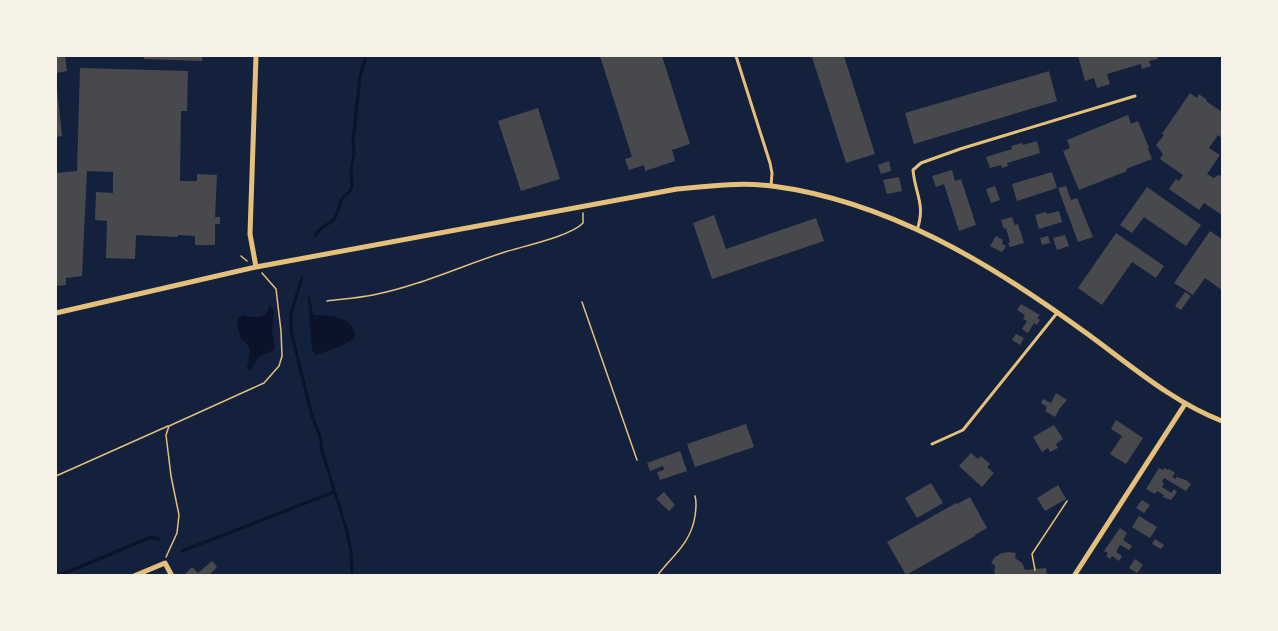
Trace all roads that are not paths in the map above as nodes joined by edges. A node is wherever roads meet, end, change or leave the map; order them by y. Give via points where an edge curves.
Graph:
1 (248, 56) edge
2 (736, 56) edge
3 (256, 58) edge
4 (1135, 96) dead end
5 (771, 186) junction
6 (916, 230) junction
7 (256, 267) junction
8 (1058, 312) junction
9 (56, 314) edge
10 (1185, 404) junction
11 (1222, 421) edge
12 (932, 444) dead end
13 (134, 576) edge
14 (172, 576) edge
15 (1074, 576) edge

1 - 3 street
2 - 5 lane via 770,163
3 - 7 street via 250,234
4 - 6 lane via 921,162 913,170 921,209
5 - 6 street via 864,208
5 - 7 street via 677,189
6 - 8 street via 977,261
7 - 9 street
8 - 10 street
8 - 12 lane via 963,430
10 - 11 street
10 - 15 street
13 - 14 street via 165,563

